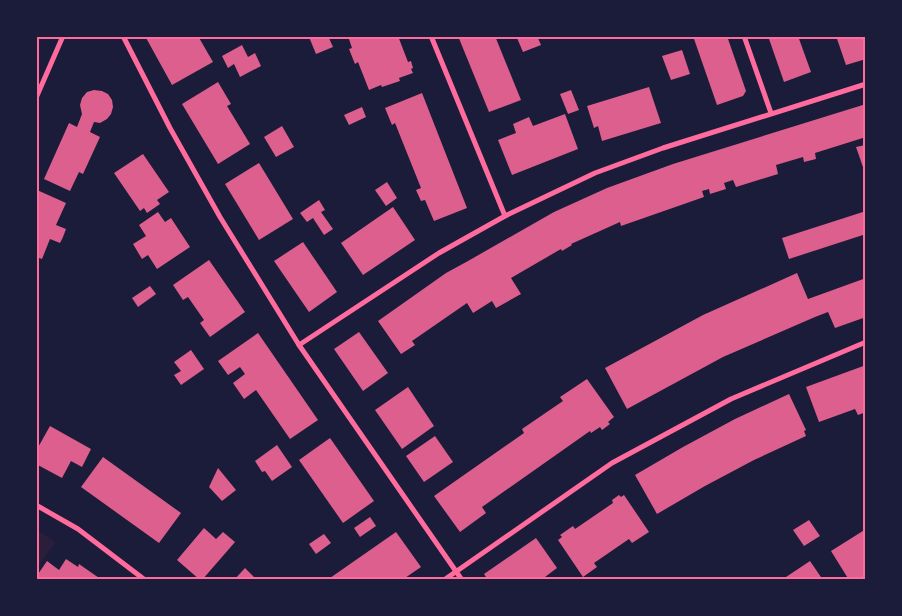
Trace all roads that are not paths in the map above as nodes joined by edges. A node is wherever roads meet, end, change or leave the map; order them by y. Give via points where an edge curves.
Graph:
1 (63, 36) edge
2 (123, 36) edge
3 (431, 36) edge
4 (744, 36) edge
5 (866, 84) edge
6 (36, 98) edge
7 (771, 113) junction
8 (505, 216) junction
9 (866, 342) edge
10 (299, 345) junction
11 (36, 505) edge
12 (456, 570) junction
13 (144, 580) edge
14 (444, 580) edge
15 (462, 580) edge

1 - 6 street
2 - 10 street via 216,209
3 - 8 street
4 - 7 street
5 - 7 street
7 - 8 street via 595,173
8 - 10 street via 439,253
9 - 12 street via 731,399 612,463
10 - 12 street
11 - 13 street via 78,529
12 - 14 street
12 - 15 street

